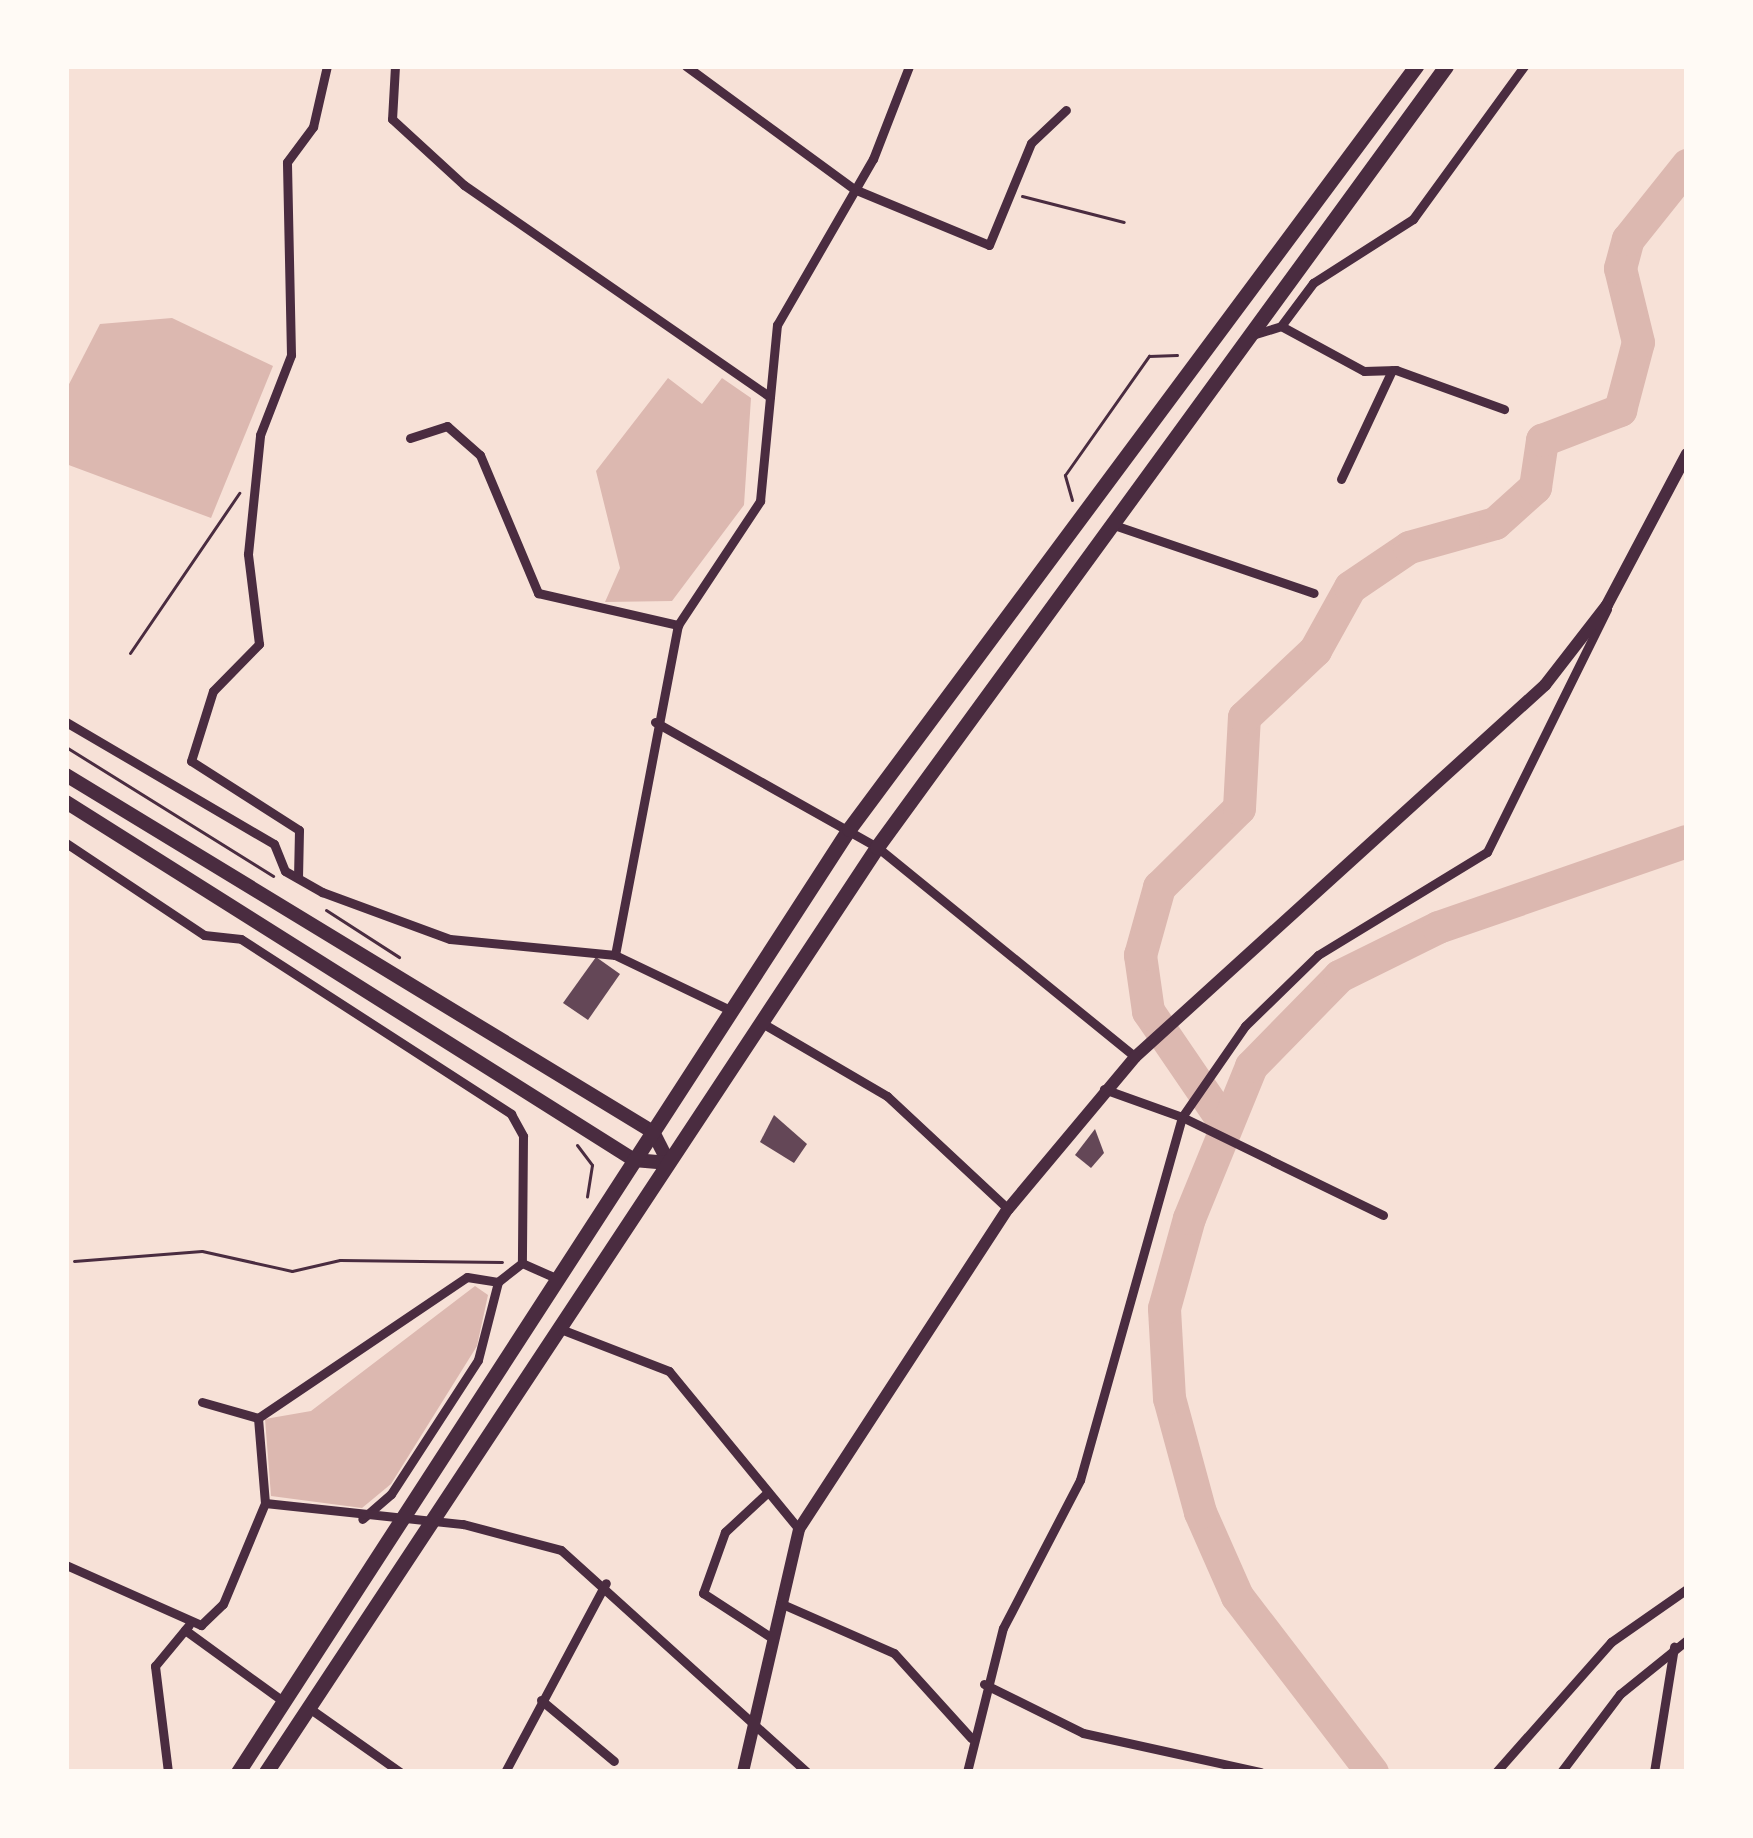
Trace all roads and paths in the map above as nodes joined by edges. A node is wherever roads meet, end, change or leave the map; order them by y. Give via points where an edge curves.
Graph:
1 (328, 66) edge
2 (394, 66) edge
3 (686, 66) edge
4 (909, 66) edge
5 (1416, 66) edge
6 (1446, 66) edge
7 (1524, 66) edge
8 (1066, 110) dead end
9 (854, 189) junction
10 (1015, 194) junction
11 (1124, 222) dead end
12 (1282, 326) junction
13 (1249, 336) junction
14 (1204, 355) junction
15 (1392, 370) junction
16 (770, 398) junction
17 (1504, 409) dead end
18 (410, 438) dead end
19 (1687, 454) edge
20 (244, 479) dead end
21 (1341, 479) dead end
22 (1079, 524) junction
23 (1111, 524) junction
24 (1314, 593) dead end
25 (1607, 605) junction
26 (678, 625) junction
27 (130, 653) dead end
28 (1545, 685) junction
29 (1564, 704) junction
30 (66, 722) edge
31 (655, 722) junction
32 (66, 747) edge
33 (66, 775) edge
34 (66, 802) edge
35 (849, 829) junction
36 (66, 843) edge
37 (877, 847) junction
38 (298, 878) junction
39 (278, 879) dead end
40 (316, 904) dead end
41 (614, 955) junction
42 (413, 966) dead end
43 (732, 1011) junction
44 (762, 1023) junction
45 (1135, 1058) junction
46 (1104, 1090) junction
47 (1183, 1117) junction
48 (653, 1132) junction
49 (634, 1160) junction
50 (669, 1163) junction
51 (1008, 1209) junction
52 (1382, 1215) dead end
53 (74, 1261) dead end
54 (522, 1263) junction
55 (554, 1277) junction
56 (498, 1282) junction
57 (558, 1328) junction
58 (202, 1402) dead end
59 (258, 1418) junction
60 (768, 1492) junction
61 (265, 1503) junction
62 (362, 1519) junction
63 (405, 1519) junction
64 (432, 1521) junction
65 (799, 1529) junction
66 (66, 1565) edge
67 (606, 1583) junction
68 (1687, 1589) edge
69 (779, 1603) junction
70 (187, 1627) junction
71 (772, 1638) junction
72 (1687, 1640) edge
73 (1674, 1645) junction
74 (984, 1684) junction
75 (541, 1700) junction
76 (284, 1702) junction
77 (309, 1708) junction
78 (753, 1730) junction
79 (972, 1738) junction
80 (614, 1761) dead end
81 (168, 1772) edge
82 (238, 1772) edge
83 (266, 1772) edge
84 (400, 1772) edge
85 (505, 1772) edge
86 (743, 1772) edge
87 (807, 1772) edge
88 (967, 1772) edge
89 (1261, 1772) edge
90 (1496, 1772) edge
91 (1561, 1772) edge
92 (1654, 1772) edge

1 - 38 street via 314,127 287,162 291,356 260,435 248,554 259,644 213,691 191,761 299,830
2 - 16 street via 392,119 464,185
3 - 9 street
4 - 9 street
5 - 14 main road
6 - 13 main road
7 - 12 street via 1413,219 1313,284
8 - 10 street via 1031,143
9 - 10 street via 989,245
9 - 16 street via 777,325
10 - 11 path
12 - 13 street
12 - 15 street via 1364,371
13 - 23 main road
14 - 22 main road
14 - 22 path via 1149,356 1065,475
15 - 17 street
15 - 21 street
16 - 26 street via 760,501
18 - 26 street via 447,426 480,455 538,592
19 - 25 street
20 - 27 path via 229,522
22 - 35 main road
23 - 24 street
23 - 37 main road
25 - 28 street
25 - 29 street
26 - 31 street
28 - 29 street
28 - 45 street
29 - 47 street via 1487,852 1332,943 1245,1026
30 - 38 street via 274,844
31 - 35 street
31 - 41 street
32 - 39 path
33 - 48 main road
34 - 49 main road
35 - 37 street
35 - 43 main road
36 - 54 street via 511,1114 523,1136
37 - 44 main road
37 - 45 street
38 - 41 street via 450,939
40 - 42 path
41 - 43 street
43 - 48 main road
44 - 50 main road
44 - 51 street via 887,1096
45 - 46 street
46 - 47 street
46 - 51 street
47 - 52 street
47 - 74 street via 1080,1480
48 - 49 main road
48 - 50 main road
49 - 50 main road
49 - 55 main road
50 - 57 main road
51 - 65 street
53 - 54 path via 202,1251 292,1271 340,1260
54 - 55 street
54 - 56 street
55 - 63 main road
56 - 59 street via 467,1277
56 - 62 street via 478,1360 391,1494
57 - 60 street via 669,1371
57 - 64 main road
58 - 59 street
59 - 61 street
60 - 65 street
60 - 71 street via 725,1532 703,1593
61 - 62 street
61 - 70 street via 224,1604
62 - 63 street
63 - 64 street
63 - 76 main road
64 - 67 street via 526,1536
64 - 77 main road
65 - 69 street
66 - 70 street
67 - 75 street
67 - 78 street
68 - 90 street via 1612,1642
69 - 71 street
69 - 79 street via 894,1654
70 - 76 street
70 - 81 street via 155,1666
71 - 78 street
72 - 73 street
73 - 91 street
73 - 92 street
74 - 79 street
74 - 89 street via 1083,1732
75 - 80 street
75 - 85 street
76 - 82 main road
77 - 83 main road
77 - 84 street
78 - 86 street
78 - 87 street
79 - 88 street

